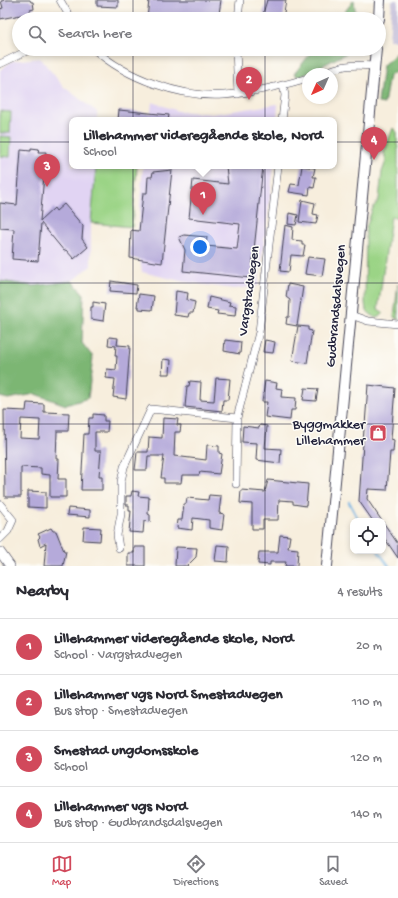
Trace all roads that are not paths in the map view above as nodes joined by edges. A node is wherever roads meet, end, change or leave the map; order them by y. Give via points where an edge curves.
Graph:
1 (60, 0) edge
2 (240, 0) edge
3 (380, 0) edge
4 (67, 12) edge
5 (239, 12) edge
6 (379, 12) edge
7 (17, 56) edge
8 (103, 56) edge
9 (236, 56) edge
10 (375, 56) edge
11 (0, 64) edge
12 (374, 66) junction
13 (335, 68) edge
14 (302, 80) edge
15 (283, 85) junction
16 (238, 94) junction
17 (282, 117) edge
18 (278, 169) edge
19 (351, 315) junction
20 (398, 324) edge
21 (237, 418) junction
22 (236, 484) dead end
23 (0, 504) edge
24 (0, 539) edge
25 (119, 548) dead end
26 (0, 552) edge
27 (10, 566) edge
28 (327, 566) edge

1 - 4 street
2 - 5 street
3 - 6 main road
7 - 11 street
8 - 16 street via 116,66 161,86 209,95
9 - 16 street
10 - 12 main road, Gudbrandsdalsvegen
12 - 13 street via 355,64
12 - 19 main road, Gudbrandsdalsvegen
14 - 15 street
15 - 16 street
15 - 17 street via 285,95
18 - 21 street, Vargstadvegen via 259,332
19 - 20 street via 368,321
19 - 28 main road, Gudbrandsdalsvegen
21 - 22 street, Vargstadvegen
21 - 25 street via 151,409 124,467 120,482 121,514 117,535
23 - 24 street via 13,520 8,531
26 - 27 street

